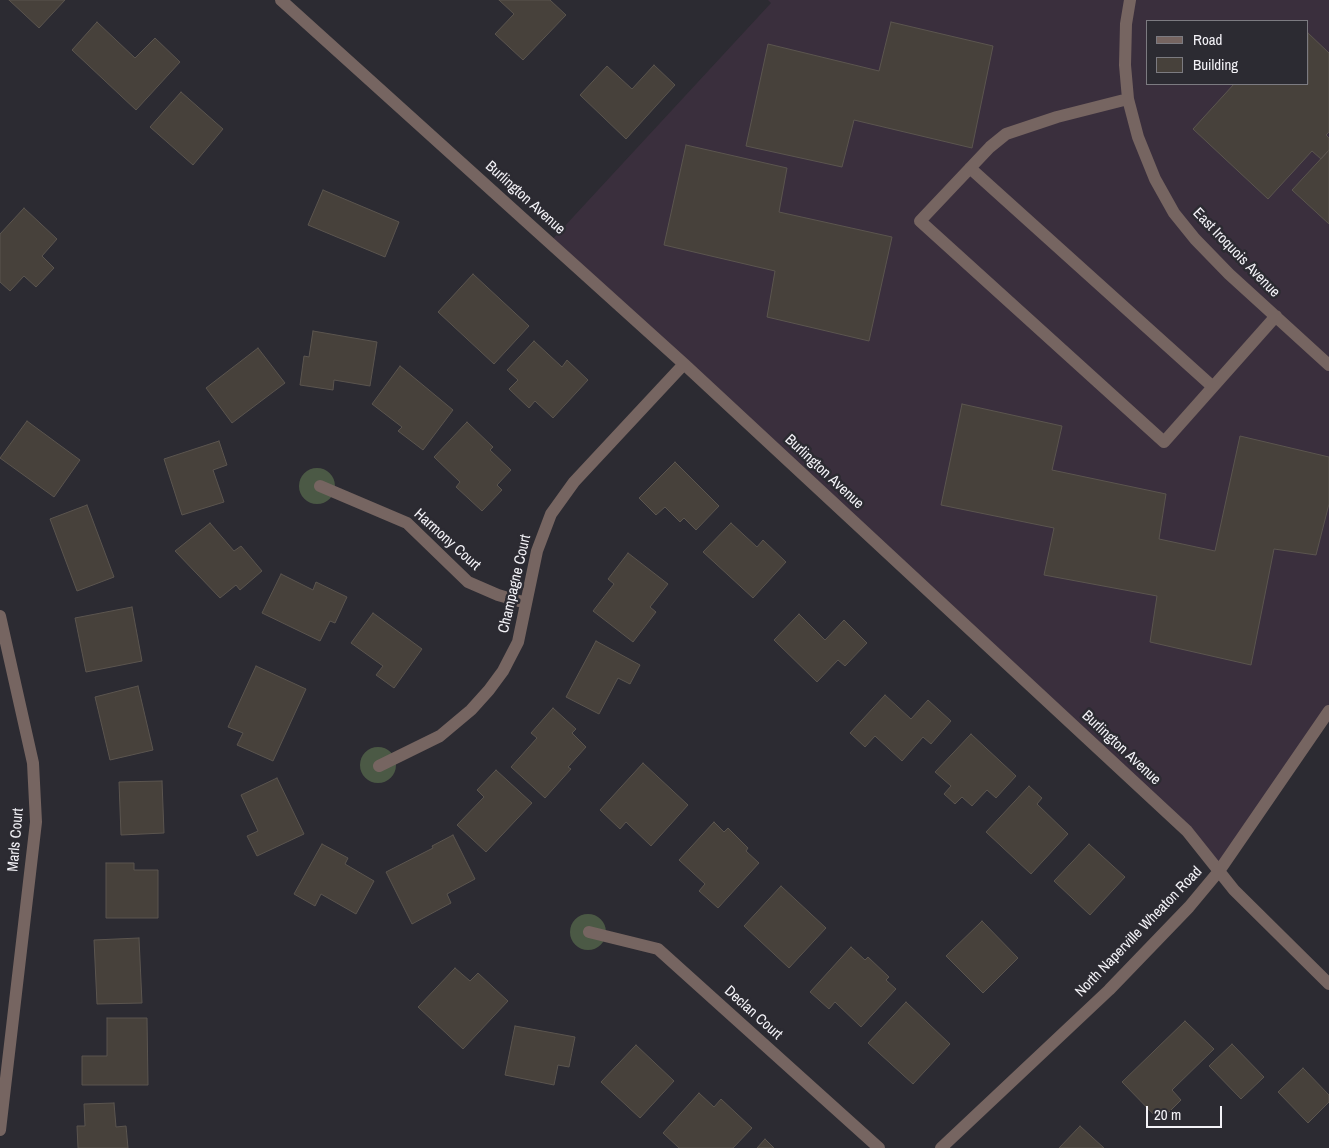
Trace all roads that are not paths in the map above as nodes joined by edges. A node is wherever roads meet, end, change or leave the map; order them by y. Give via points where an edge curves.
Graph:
1 (281, 0) edge
2 (1130, 0) edge
3 (1128, 99) junction
4 (970, 168) junction
5 (1276, 316) junction
6 (684, 364) junction
7 (1329, 365) edge
8 (1213, 387) junction
9 (320, 486) dead end
10 (526, 603) junction
11 (0, 616) edge
12 (1329, 711) edge
13 (379, 766) dead end
14 (1219, 871) junction
15 (589, 932) dead end
16 (1329, 984) edge
17 (0, 1130) edge
18 (879, 1148) edge
19 (941, 1148) edge

1 - 6 street, Burlington Avenue
2 - 3 street, East Iroquois Avenue via 1125,65
3 - 4 street via 1006,134
3 - 5 street, East Iroquois Avenue via 1138,137 1155,179 1174,213 1195,239
4 - 8 street
4 - 8 street via 920,221 1164,442
5 - 7 street, East Iroquois Avenue
5 - 8 street
6 - 10 street, Champagne Court via 574,482 552,514 536,551
6 - 14 street, Burlington Avenue via 1179,825
9 - 10 street, Harmony Court via 407,523 468,582
10 - 13 street, Champagne Court via 518,642 503,671 472,710 440,736
11 - 17 street, Marls Court via 33,763 36,822
12 - 14 street, North Naperville Wheaton Road
14 - 16 street, Burlington Avenue via 1234,890
14 - 19 street, North Naperville Wheaton Road via 1189,907 1108,990
15 - 18 street, Declan Court via 658,949

